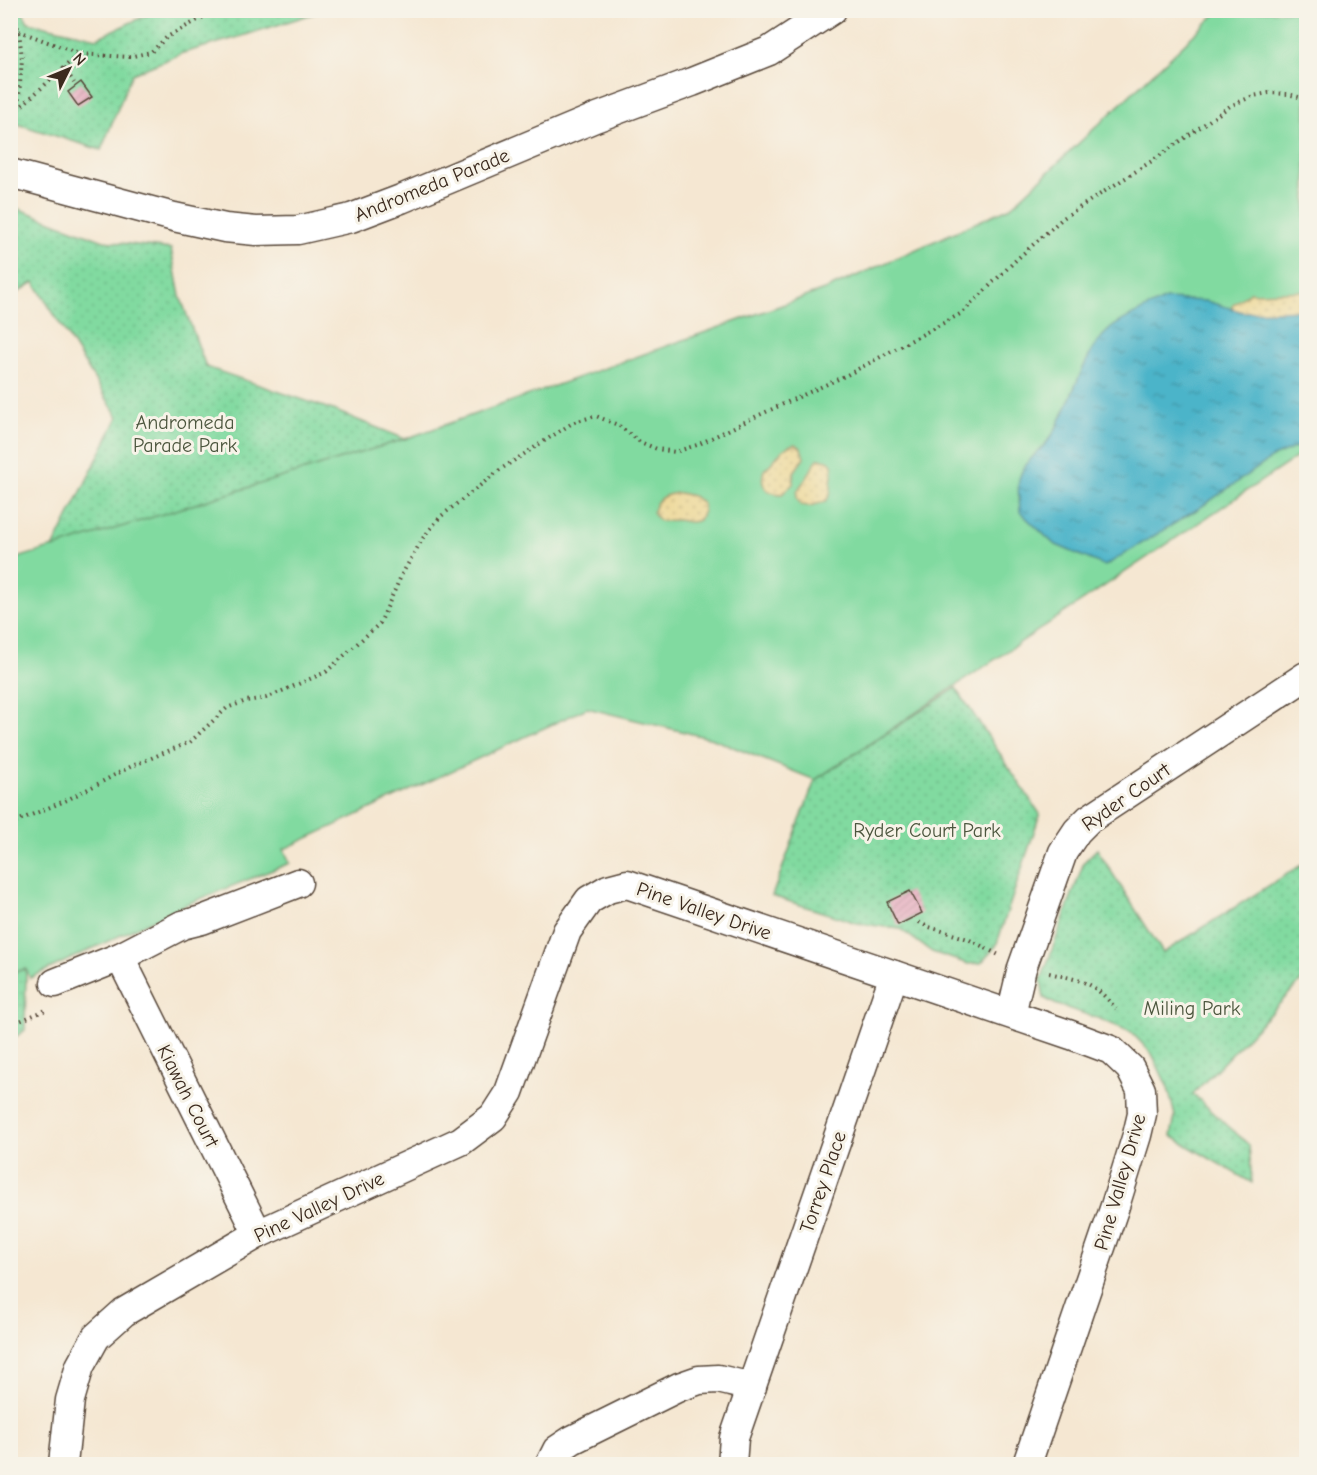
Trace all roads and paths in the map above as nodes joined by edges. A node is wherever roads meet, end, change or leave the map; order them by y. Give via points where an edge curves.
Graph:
1 (11, 10) edge
2 (216, 10) edge
3 (832, 10) edge
4 (19, 31) junction
5 (79, 54) junction
6 (64, 67) junction
7 (74, 83) dead end
8 (1306, 99) edge
9 (18, 109) junction
10 (11, 173) edge
11 (1306, 676) edge
12 (10, 824) edge
13 (298, 883) dead end
14 (919, 922) dead end
15 (1002, 956) dead end
16 (120, 957) junction
17 (1046, 972) dead end
18 (894, 975) junction
19 (56, 983) dead end
20 (1116, 1009) dead end
21 (1011, 1014) junction
22 (258, 1234) junction
23 (752, 1388) junction
24 (1038, 1435) junction
25 (63, 1464) edge
26 (550, 1464) edge
27 (732, 1464) edge
28 (1027, 1464) edge
29 (1038, 1464) edge

1 - 4 path
2 - 5 path via 167,37 151,52 129,57
3 - 10 street, Andromeda Parade via 769,51 401,199 351,218 298,230 225,228
4 - 5 path
4 - 9 path via 22,58
5 - 6 path
6 - 7 path
6 - 9 path
8 - 12 path via 1269,93 1230,106 1063,218 962,313 847,375 697,446 675,452 657,449 596,416 574,422 501,469 440,517 402,574 380,623 326,672 266,698 227,708 190,742
9 - 10 path
11 - 21 street, Ryder Court via 1089,819 1077,831 1063,852 1042,908
13 - 16 street via 182,925
14 - 15 path
16 - 19 street
16 - 22 street, Kiawah Court
17 - 20 path via 1090,983
18 - 21 street, Pine Valley Drive
18 - 22 street, Pine Valley Drive via 627,884 608,889 589,900 567,931 509,1092 493,1117 461,1142
18 - 23 street, Torrey Place
21 - 24 street, Pine Valley Drive via 1111,1050 1130,1068 1141,1090 1142,1114 1116,1206
22 - 25 street, Pine Valley Drive via 124,1312 96,1337 70,1400
23 - 26 street via 718,1379 679,1387 572,1440 558,1450
23 - 27 street, Torrey Place via 734,1438
24 - 28 street, Pine Valley Drive
24 - 29 street, Pine Valley Drive

